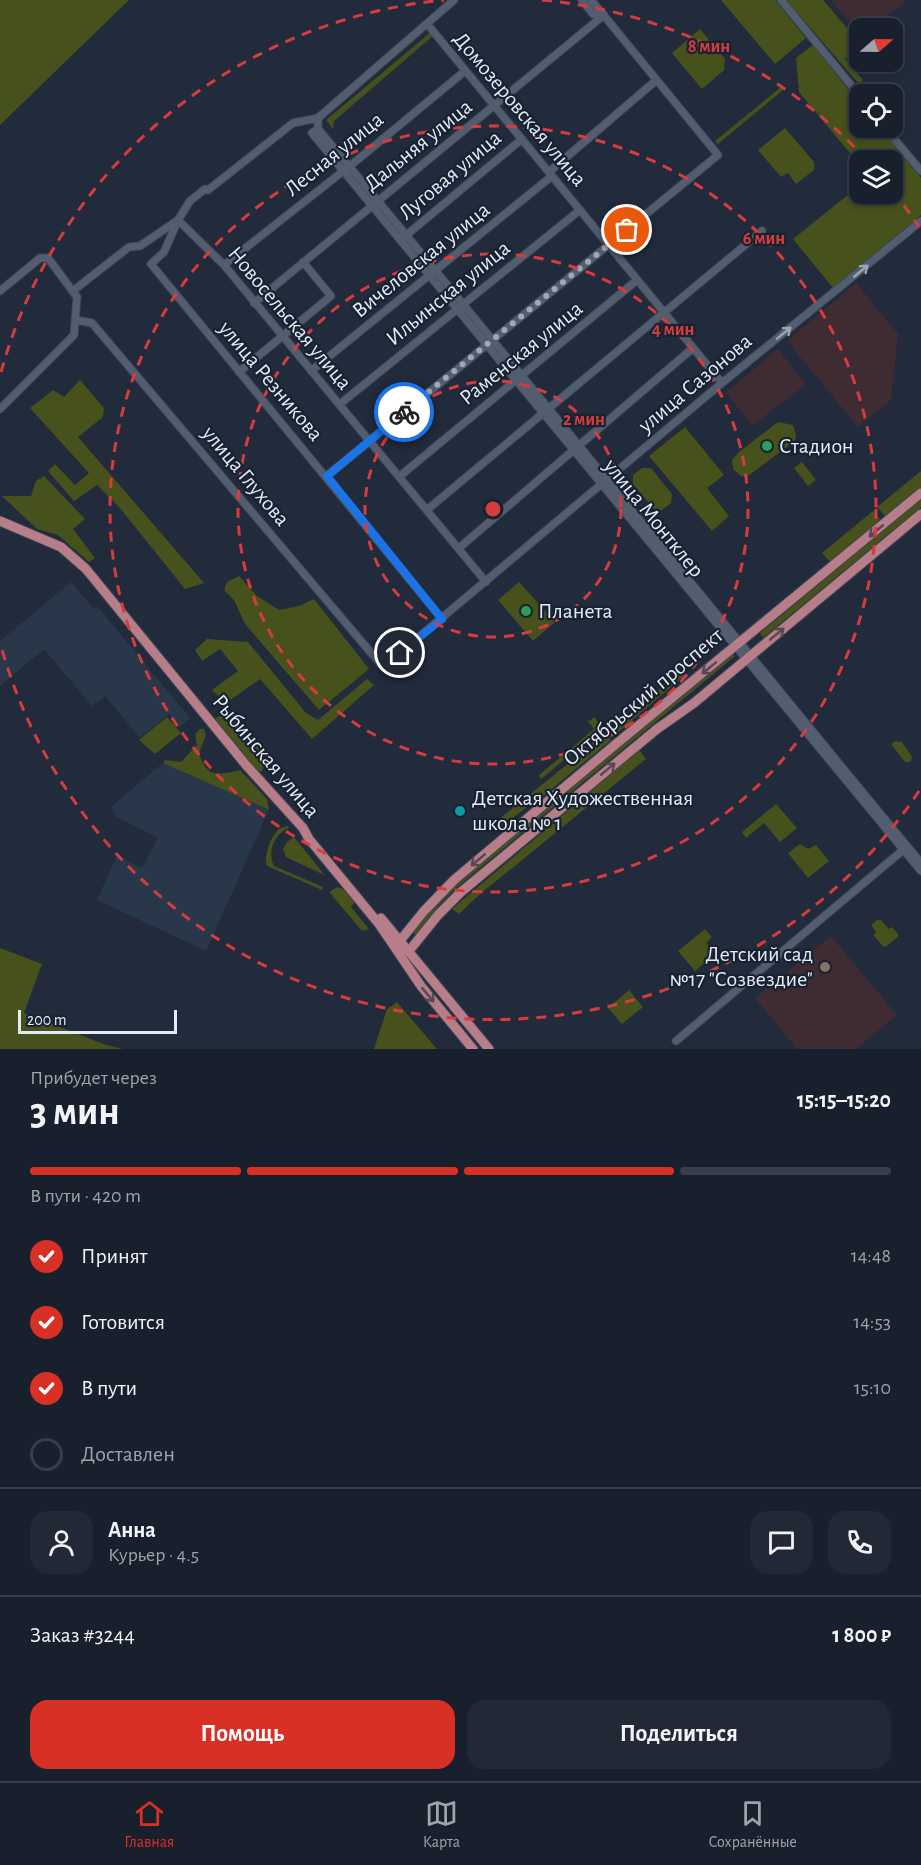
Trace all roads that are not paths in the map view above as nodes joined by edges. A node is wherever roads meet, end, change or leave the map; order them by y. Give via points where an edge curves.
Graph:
1 (454, 0) edge
2 (582, 0) edge
3 (781, 0) edge
4 (592, 2) dead end
5 (604, 15) junction
6 (428, 25) junction
7 (465, 71) junction
8 (653, 83) dead end
9 (850, 84) edge
10 (495, 106) junction
11 (318, 118) junction
12 (893, 138) edge
13 (522, 139) junction
14 (346, 169) junction
15 (921, 171) edge
16 (551, 174) junction
17 (375, 203) junction
18 (580, 210) junction
19 (178, 220) junction
20 (921, 221) edge
21 (762, 231) dead end
22 (403, 237) junction
23 (609, 245) junction
24 (303, 262) junction
25 (224, 265) junction
26 (433, 273) junction
27 (637, 280) junction
28 (0, 291) edge
29 (76, 293) junction
30 (254, 303) junction
31 (460, 306) junction
32 (663, 312) junction
33 (76, 320) junction
34 (282, 336) junction
35 (490, 341) junction
36 (693, 348) junction
37 (311, 371) junction
38 (239, 372) junction
39 (519, 377) junction
40 (722, 383) junction
41 (340, 404) junction
42 (0, 409) edge
43 (547, 410) junction
44 (370, 440) junction
45 (576, 446) junction
46 (327, 476) junction
47 (400, 476) junction
48 (605, 481) junction
49 (921, 493) edge
50 (428, 509) junction
51 (921, 513) edge
52 (0, 521) edge
53 (459, 548) junction
54 (486, 582) junction
55 (442, 619) junction
56 (737, 645) junction
57 (748, 658) junction
58 (383, 667) joint
59 (903, 850) junction
60 (921, 863) edge
61 (921, 871) edge
62 (398, 944) junction
63 (409, 951) junction
64 (676, 1041) dead end
65 (473, 1049) edge
66 (489, 1049) edge

1 - 6 street
2 - 5 street via 593,14
3 - 9 street
4 - 5 street
5 - 10 street, Дальняя улица
5 - 23 street via 718,155
6 - 7 street, Домозеровская улица
6 - 11 street
7 - 10 street, Домозеровская улица
7 - 14 street, Лесная улица
8 - 16 street, Вичеловская улица
10 - 13 street, Домозеровская улица
10 - 17 street, Дальняя улица
11 - 14 street, улица Монтклер via 315,131
11 - 19 street via 293,123 190,201
12 - 15 street
13 - 16 street, Домозеровская улица
13 - 22 street, Луговая улица
14 - 17 street, улица Монтклер
14 - 25 street, Лесная улица
16 - 18 street, Домозеровская улица
16 - 26 street, Вичеловская улица
17 - 22 street, улица Монтклер
17 - 24 street, Дальняя улица
18 - 23 street, Домозеровская улица
18 - 31 street, Ильинская улица
19 - 25 street, Новосельская улица
19 - 29 street via 140,246 129,247
19 - 38 street, улица Резникова via 164,252 151,264
40 -> 20 street, улица Сазонова
21 - 32 street
22 - 26 street, улица Монтклер
23 - 27 street, Домозеровская улица
23 - 35 street
24 - 30 street, Дальняя улица
24 - 34 street via 331,296
25 - 30 street, Новосельская улица
26 - 31 street, улица Монтклер
26 - 37 street, Вичеловская улица
27 - 32 street, Домозеровская улица
27 - 39 street, Раменская улица
28 - 29 street via 40,258 47,258
29 - 33 street
30 - 34 street, Новосельская улица
31 - 35 street, улица Монтклер
31 - 41 street, Ильинская улица
32 - 36 street, Домозеровская улица
32 - 43 street
33 - 42 street via 74,335
33 - 58 street, улица Глухова via 92,323
34 - 37 street, Новосельская улица
34 - 38 street
35 - 39 street, улица Монтклер
35 - 44 street
36 - 40 street, Домозеровская улица
36 - 45 street
37 - 41 street, Новосельская улица
38 - 46 street, улица Резникова
39 - 43 street, улица Монтклер
39 - 47 street, Раменская улица
40 - 48 street, улица Сазонова
41 - 44 street, Новосельская улица
43 - 45 street, улица Монтклер
43 - 50 street
44 - 46 street
44 - 47 street, Новосельская улица
45 - 48 street, улица Монтклер
45 - 53 street
46 - 55 street, улица Резникова
47 - 50 street, Новосельская улица
48 - 54 street, улица Сазонова
48 - 56 street, улица Монтклер
49 -> 56 main road, Октябрьский проспект
50 - 53 street, Новосельская улица
57 -> 51 main road, Октябрьский проспект
52 - 62 main road, Рыбинская улица via 61,547 86,569
53 - 54 street, Новосельская улица
54 - 55 street, улица Сазонова
55 - 58 street, улица Сазонова
56 - 57 street, улица Монтклер
56 -> 62 main road, Октябрьский проспект via 454,880
57 - 59 street, улица Монтклер
57 - 60 street, улица Монтклер
63 -> 57 main road, Октябрьский проспект via 461,892
59 - 61 street, улица Монтклер
59 - 64 street
62 - 63 main road
62 -> 65 main road, Рыбинская улица via 421,986
63 - 66 main road

